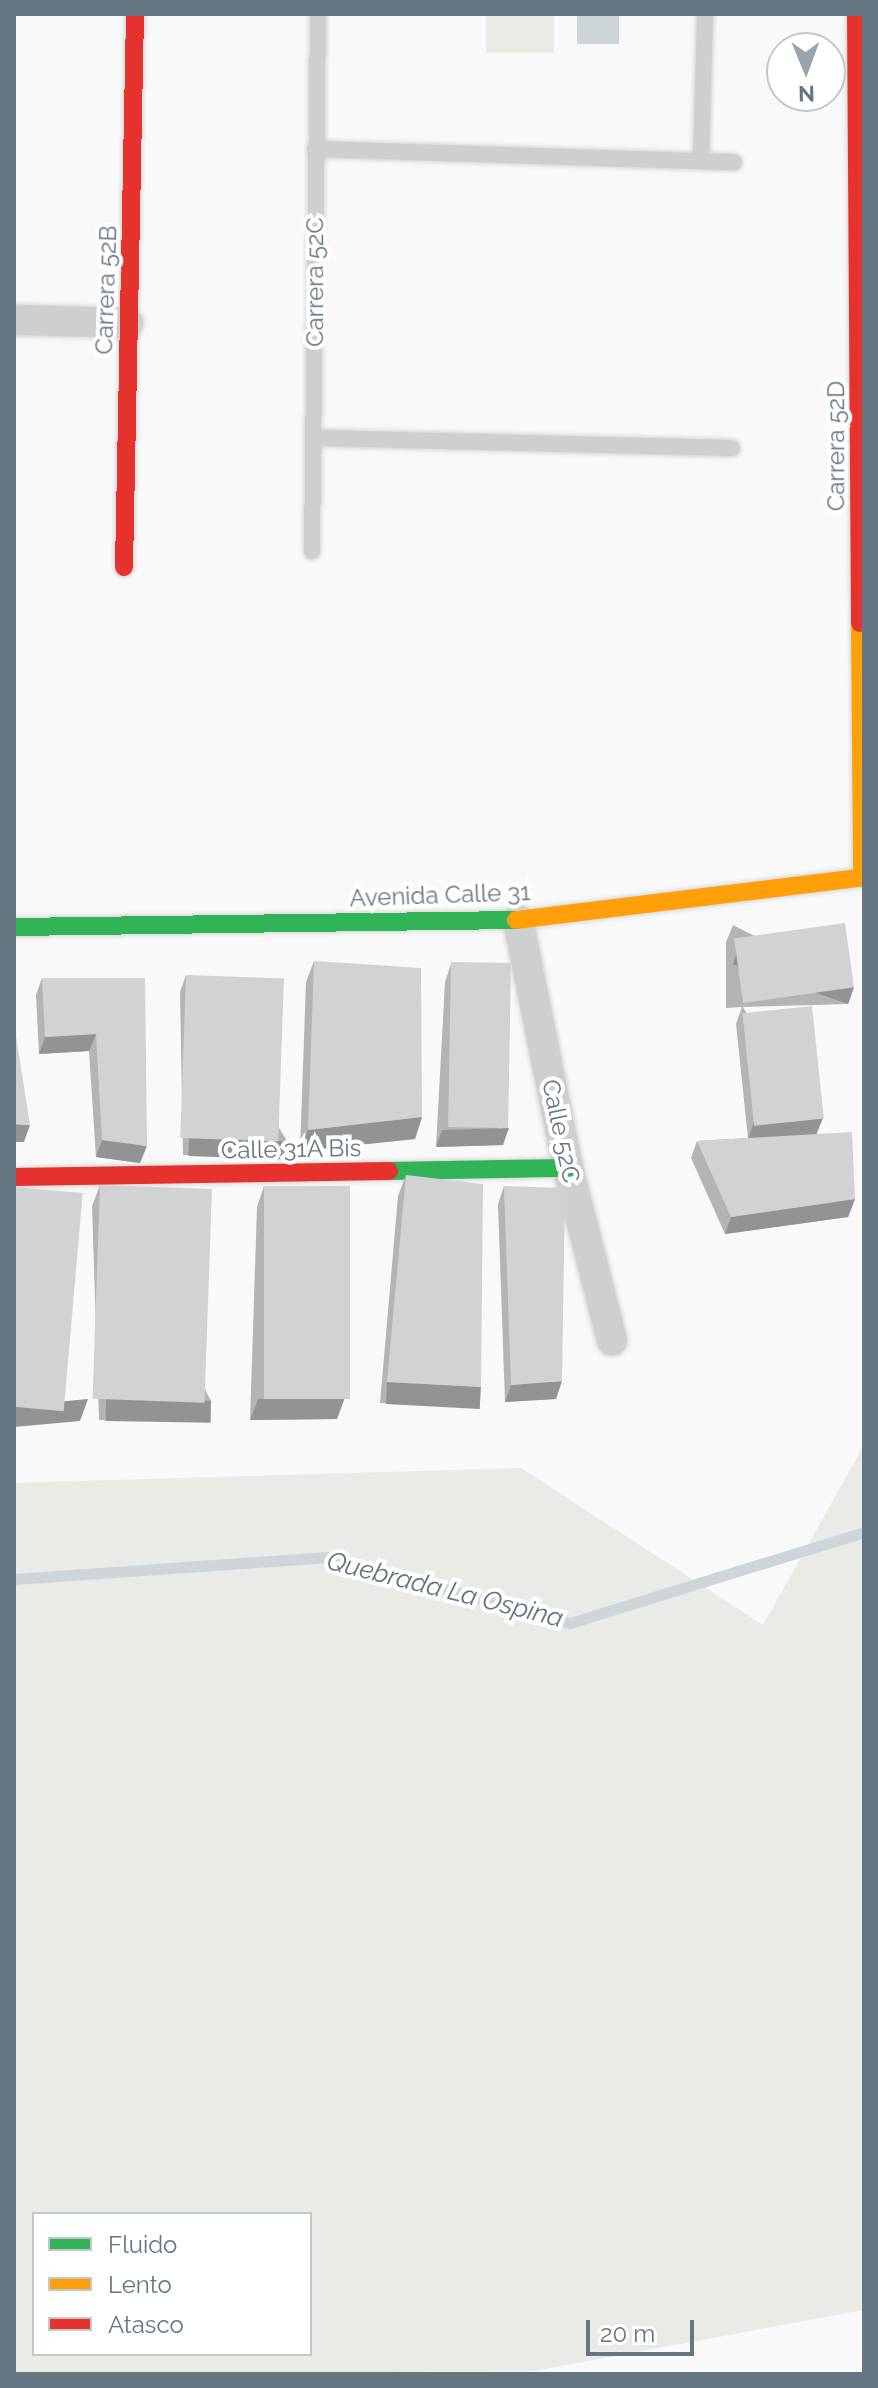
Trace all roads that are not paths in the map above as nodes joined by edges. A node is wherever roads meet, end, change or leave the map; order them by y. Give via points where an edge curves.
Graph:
1 (135, 14) edge
2 (318, 14) edge
3 (705, 14) edge
4 (856, 14) edge
5 (315, 149) junction
6 (701, 159) junction
7 (734, 162) dead end
8 (862, 204) edge
9 (862, 258) edge
10 (14, 320) edge
11 (128, 323) junction
12 (316, 438) junction
13 (732, 448) dead end
14 (312, 551) dead end
15 (124, 567) dead end
16 (863, 877) edge
17 (518, 920) junction
18 (14, 927) edge
19 (568, 1168) junction
20 (14, 1177) edge
21 (612, 1340) dead end

1 - 11 street, Carrera 52B
2 - 5 lane, Carrera 52C
3 - 6 lane
4 - 8 street, Carrera 52D
5 - 6 lane
5 - 12 lane, Carrera 52C
6 - 7 lane
8 - 9 street, Carrera 52D
9 - 16 street, Carrera 52D
10 - 11 street
11 - 15 street, Carrera 52B
12 - 13 lane
12 - 14 lane, Carrera 52C
16 - 17 street, Avenida Calle 31
17 - 18 street, Avenida Calle 31
17 - 19 street, Calle 52C
19 - 20 street, Calle 31A Bis
19 - 21 street, Calle 52C

